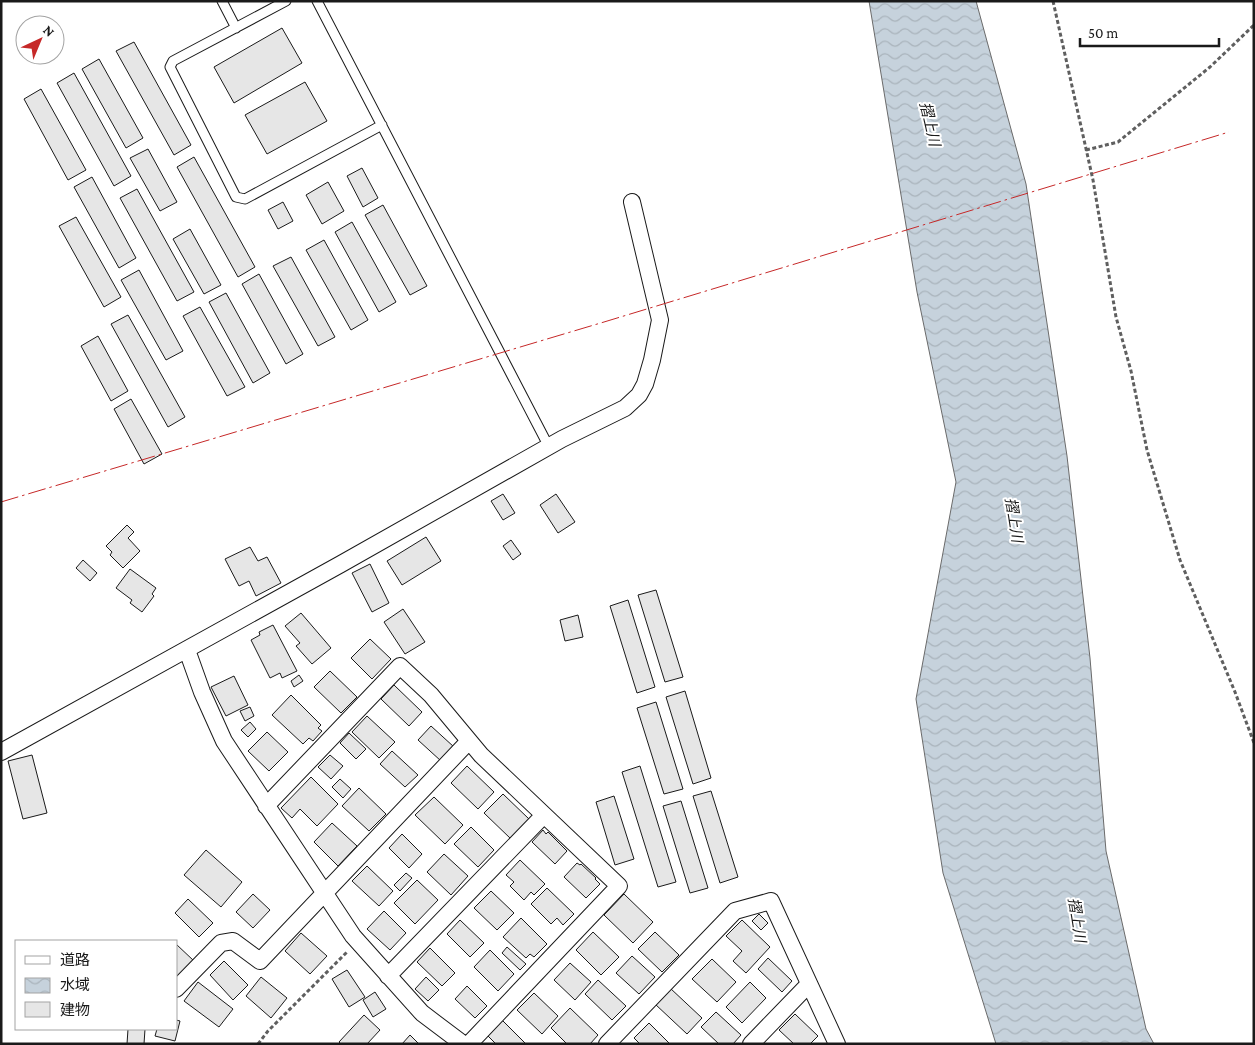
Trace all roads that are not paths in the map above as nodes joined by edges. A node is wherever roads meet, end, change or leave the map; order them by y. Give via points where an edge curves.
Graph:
1 (222, 1) edge
2 (286, 1) edge
3 (317, 1) edge
4 (236, 28) junction
5 (382, 125) junction
6 (632, 202) dead end
7 (549, 447) junction
8 (187, 650) junction
9 (469, 742) junction
10 (1, 752) edge
11 (266, 806) junction
12 (544, 815) junction
13 (324, 893) junction
14 (388, 976) junction
15 (809, 984) junction
16 (178, 987) edge
17 (463, 1044) edge
18 (469, 1044) edge
19 (607, 1044) edge
20 (751, 1044) edge
21 (837, 1044) edge

1 - 4 lane
2 - 4 lane
3 - 5 lane
4 - 5 lane via 173,61 170,67 236,197 245,199
5 - 7 lane
6 - 7 street via 660,320 645,384 625,408
7 - 8 street
8 - 10 street
8 - 11 street via 224,741
9 - 11 street via 431,694 400,666
9 - 12 street
9 - 13 street
11 - 13 street
12 - 14 street
12 - 18 street via 619,886
13 - 14 street
13 - 16 street via 260,961 233,941 221,943
14 - 17 street via 422,1013
15 - 19 street via 770,901 736,911
15 - 20 street
15 - 21 street

